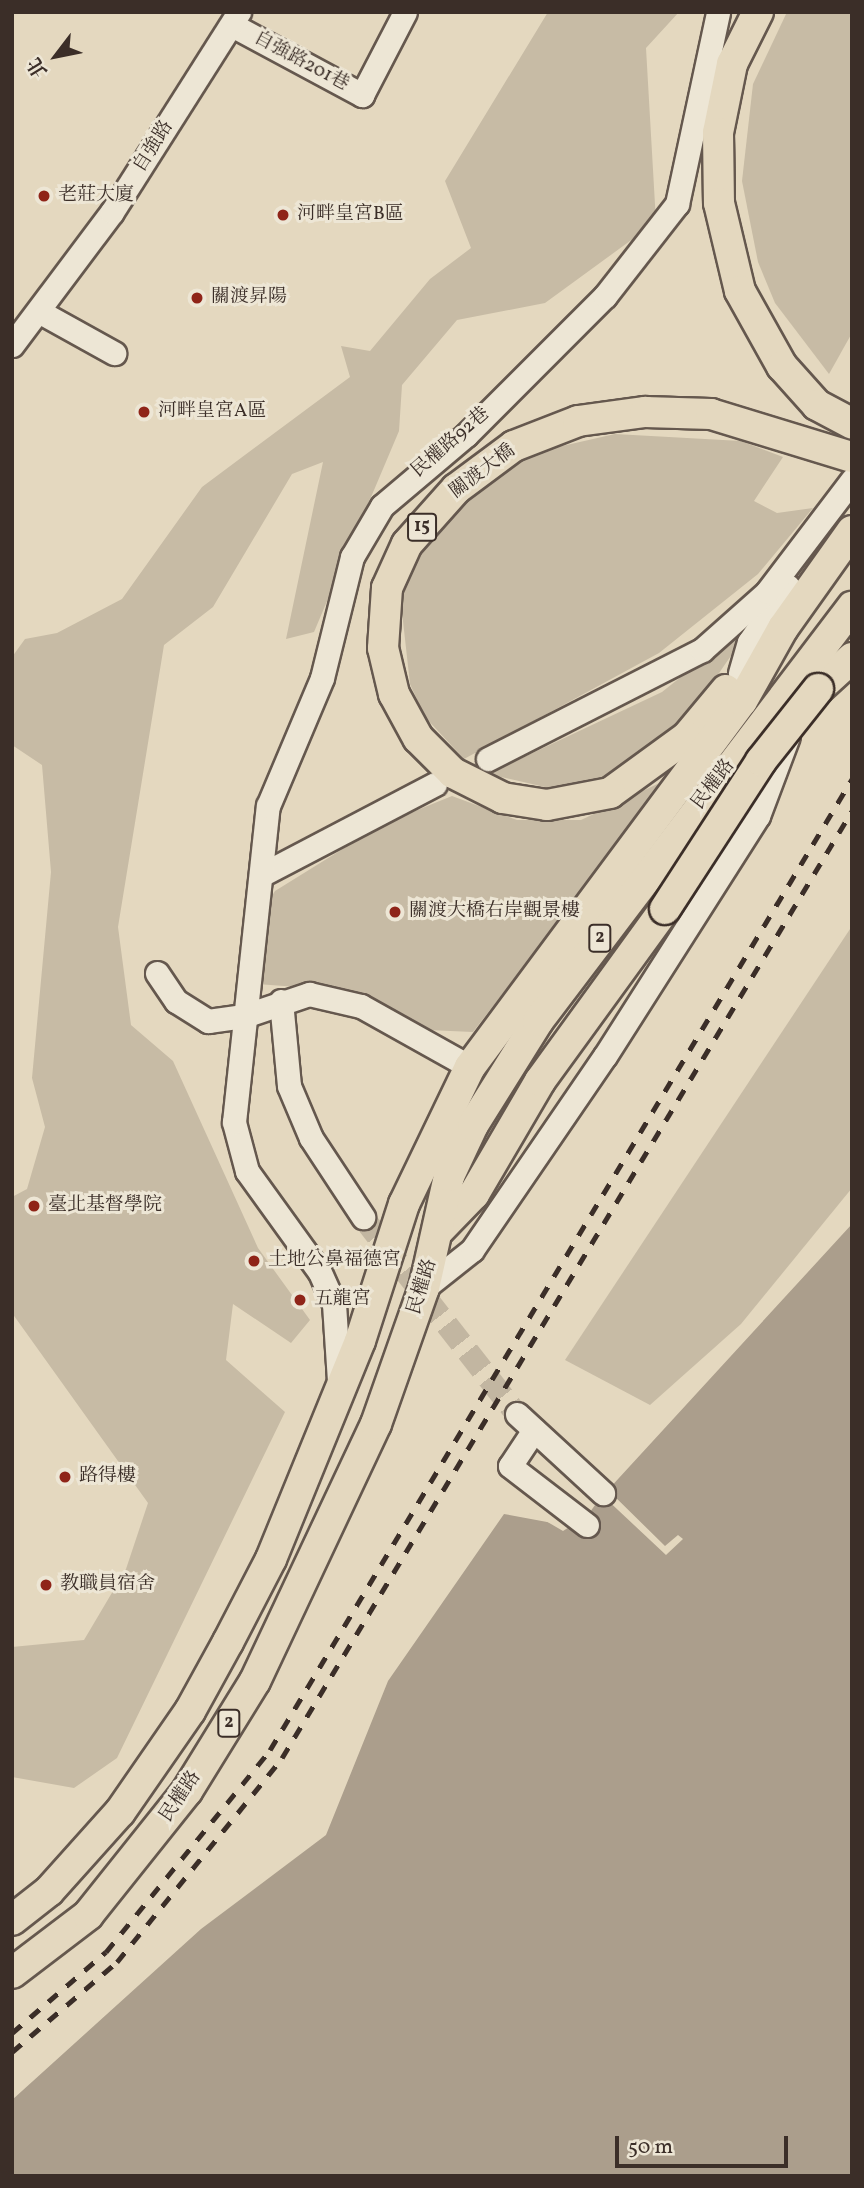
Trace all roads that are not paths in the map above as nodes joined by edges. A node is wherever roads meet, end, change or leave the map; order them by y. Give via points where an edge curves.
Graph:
1 (405, 12) edge
2 (718, 12) edge
3 (758, 12) edge
4 (235, 19) edge
5 (40, 312) junction
6 (14, 340) edge
7 (114, 353) dead end
8 (852, 424) edge
9 (851, 464) edge
10 (852, 531) edge
11 (805, 548) junction
12 (852, 607) edge
13 (783, 628) junction
14 (852, 658) edge
15 (806, 671) junction
16 (740, 673) junction
17 (488, 759) dead end
18 (435, 784) dead end
19 (263, 874) junction
20 (157, 973) dead end
21 (281, 1001) junction
22 (244, 1016) junction
23 (470, 1067) junction
24 (363, 1217) tunnel mouth
25 (439, 1230) junction
26 (424, 1287) junction
27 (339, 1381) junction
28 (603, 1493) dead end
29 (587, 1525) dead end
30 (12, 1920) edge
31 (12, 1973) edge

1 - 4 street, 自強路201巷 via 362,95
2 - 19 street, 民權路92巷 via 677,204 660,232 605,296 475,426 382,506 352,557 322,678 268,806
3 - 8 main road via 732,64 719,133 719,203 740,291 782,366 817,405
4 - 5 street, 自強路 via 113,212
5 - 6 street, 自強路
5 - 7 street
9 - 11 street
9 - 16 main road, 關渡大橋 / 15 via 711,414 645,412 578,421 514,446 456,489 407,544 387,589 383,648 394,694 418,738 453,773 503,799 573,803 635,781 687,737
10 - 13 main road, 民權路 / 2
11 - 16 street via 794,577 749,642
11 - 17 street via 702,650
12 - 15 main road, 民權路 / 2
13 - 16 main road, 關渡大橋 / 15
13 - 23 main road, 民權路 / 2 via 741,701
14 - 25 main road, bridge via 818,689 761,761 665,909 540,1081 474,1194
15 - 25 main road, 民權路 / 2 via 762,721 515,1056 449,1176
15 - 26 street via 758,816 472,1250
18 - 19 street
19 - 22 street, 民權路
20 - 22 street via 176,1002 208,1021
21 - 22 street
21 - 23 street via 309,994 361,1006
21 - 24 street via 289,1086 311,1138
22 - 27 street, 民權路 via 233,1096 238,1147 259,1192 319,1271 334,1304
23 - 27 main road, 民權路 / 2 via 404,1204 360,1341
25 - 26 main road, 民權路 / 2
26 - 31 main road, 民權路 / 2 via 376,1424 255,1681 138,1858 88,1915
27 - 30 main road, 民權路 / 2 via 271,1559 190,1711 120,1812 49,1891
28 - 29 street via 526,1422 510,1466

